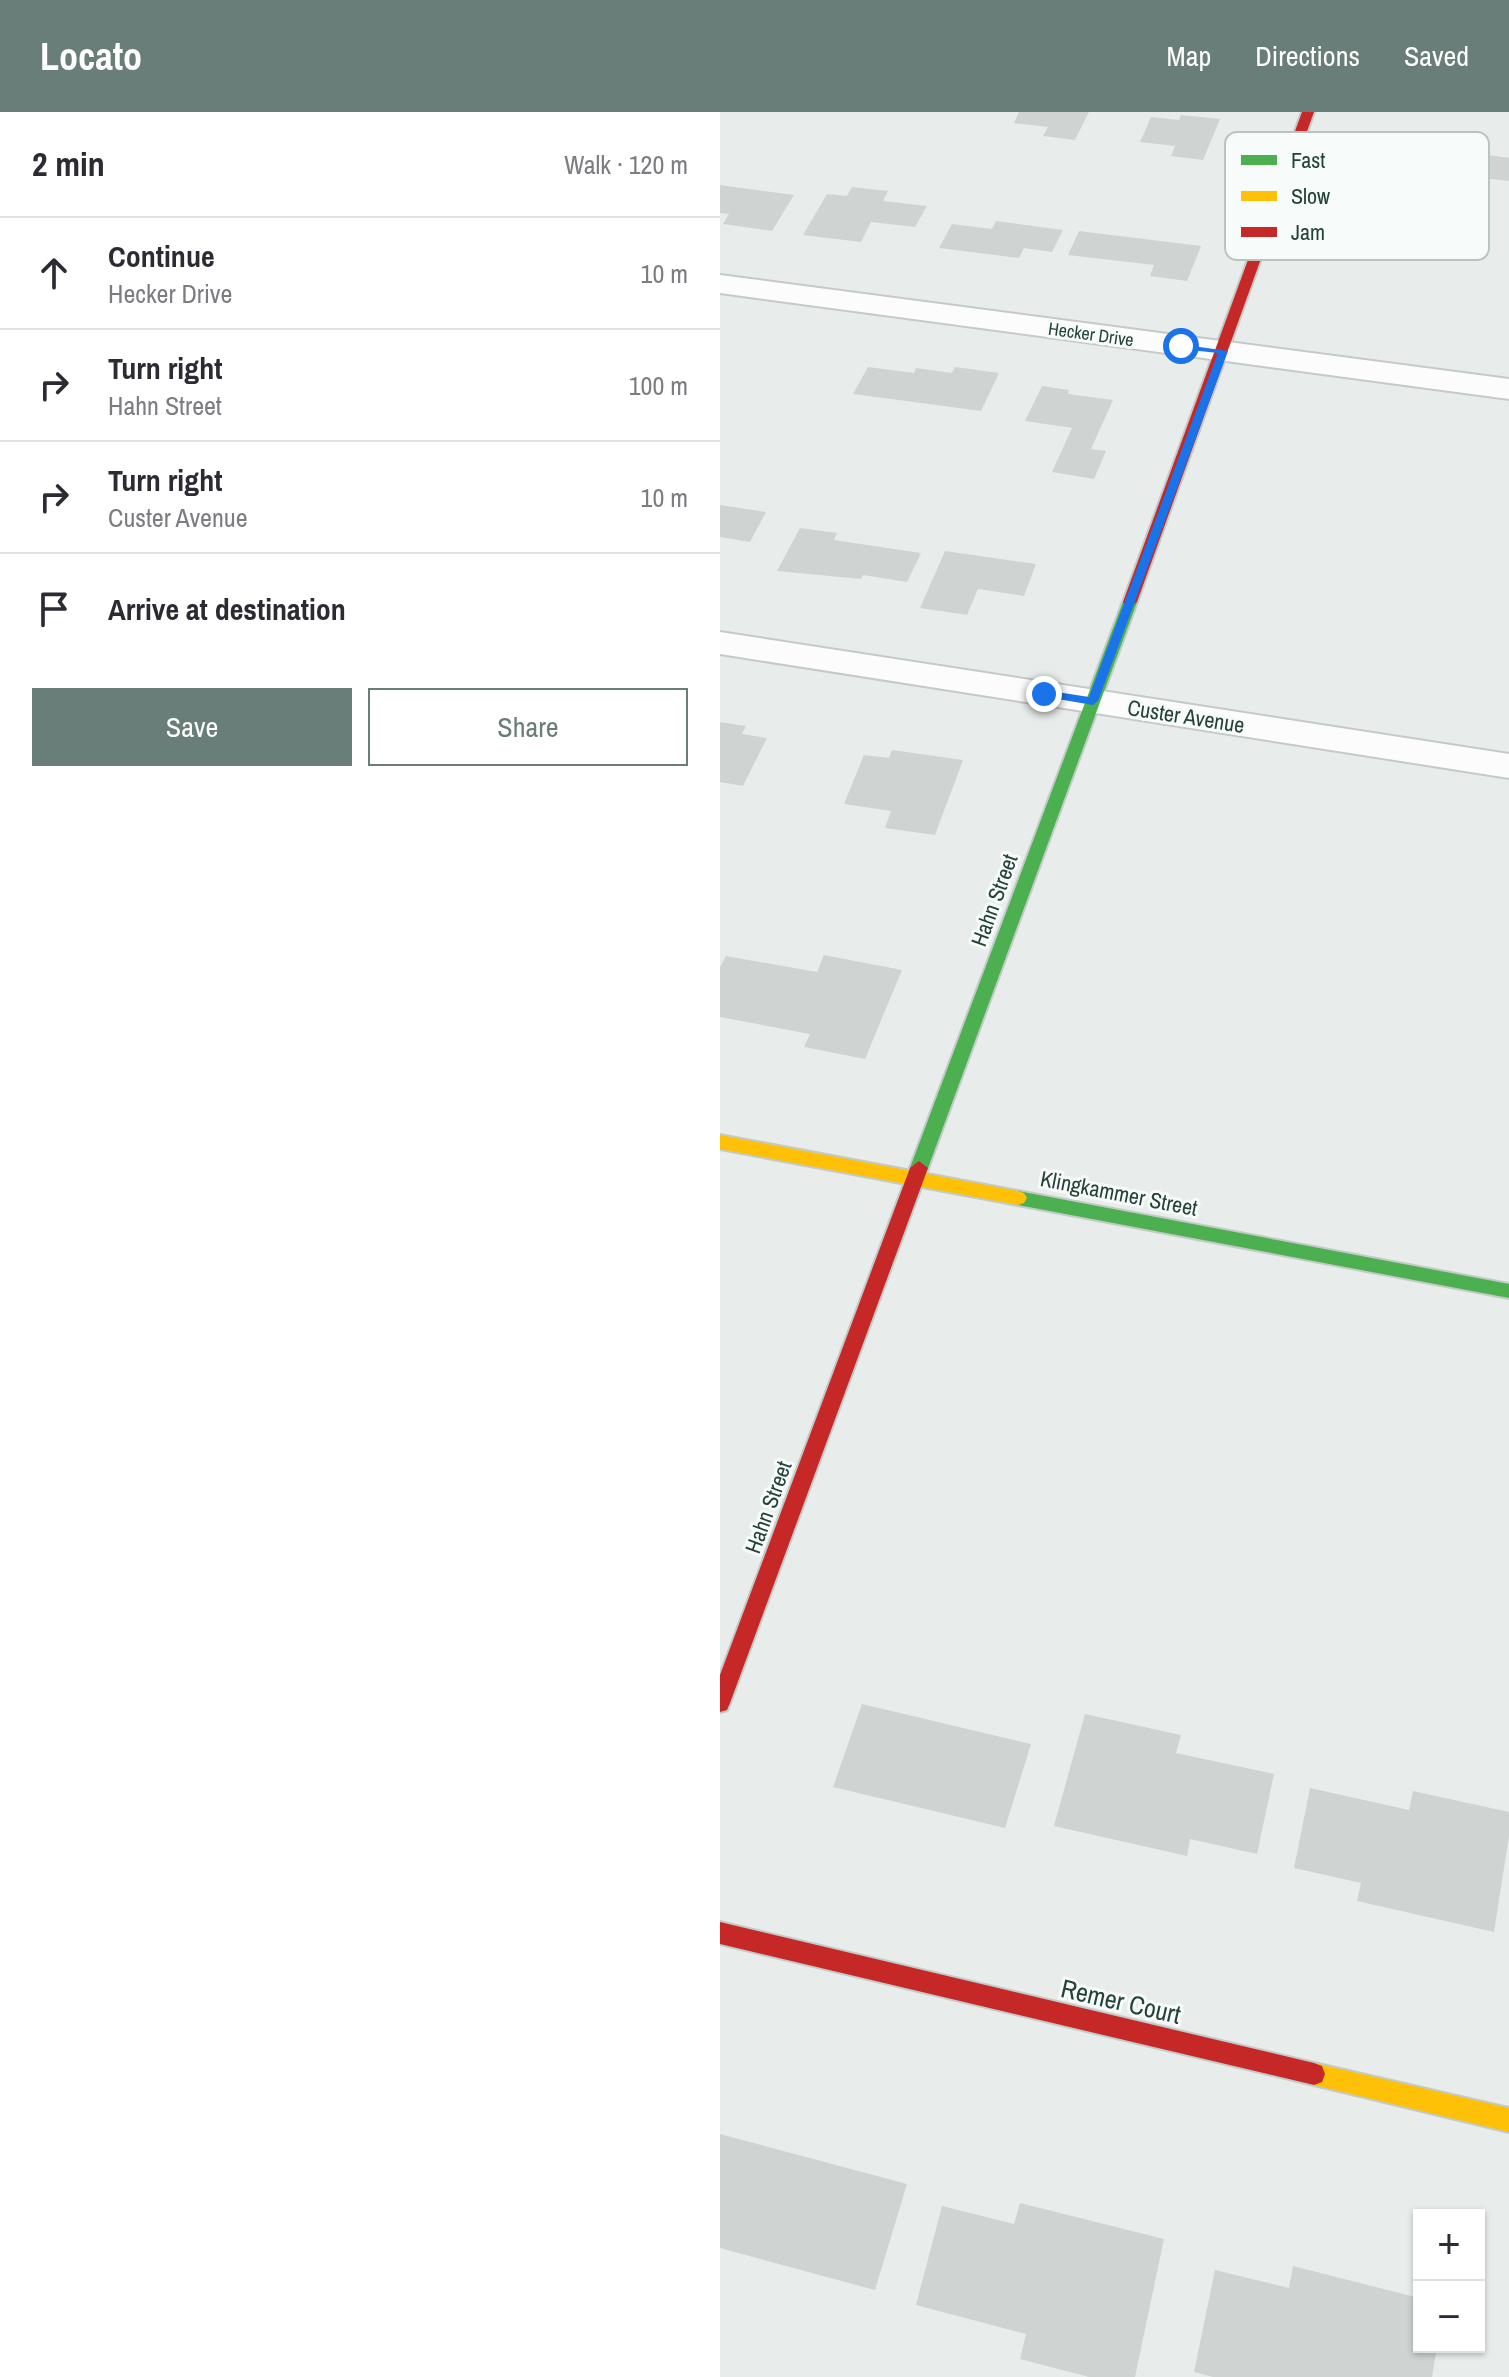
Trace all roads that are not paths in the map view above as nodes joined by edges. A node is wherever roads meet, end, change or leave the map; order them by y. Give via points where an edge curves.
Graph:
1 (1308, 112) edge
2 (1301, 132) edge
3 (1255, 260) edge
4 (720, 284) edge
5 (1223, 351) junction
6 (1509, 389) edge
7 (720, 643) edge
8 (1093, 701) junction
9 (1509, 766) edge
10 (720, 1142) edge
11 (916, 1180) junction
12 (1509, 1291) edge
13 (720, 1703) edge
14 (720, 1933) edge
15 (1509, 2120) edge

1 - 2 street, Hahn Street
3 - 5 street, Hahn Street
4 - 5 street, Hecker Drive
5 - 6 street, Hecker Drive
5 - 8 street, Hahn Street
7 - 8 street, Custer Avenue
8 - 9 street, Custer Avenue
8 - 11 street, Hahn Street
10 - 11 street, Klingkammer Street
11 - 12 street, Klingkammer Street
11 - 13 street, Hahn Street
14 - 15 street, Remer Court

